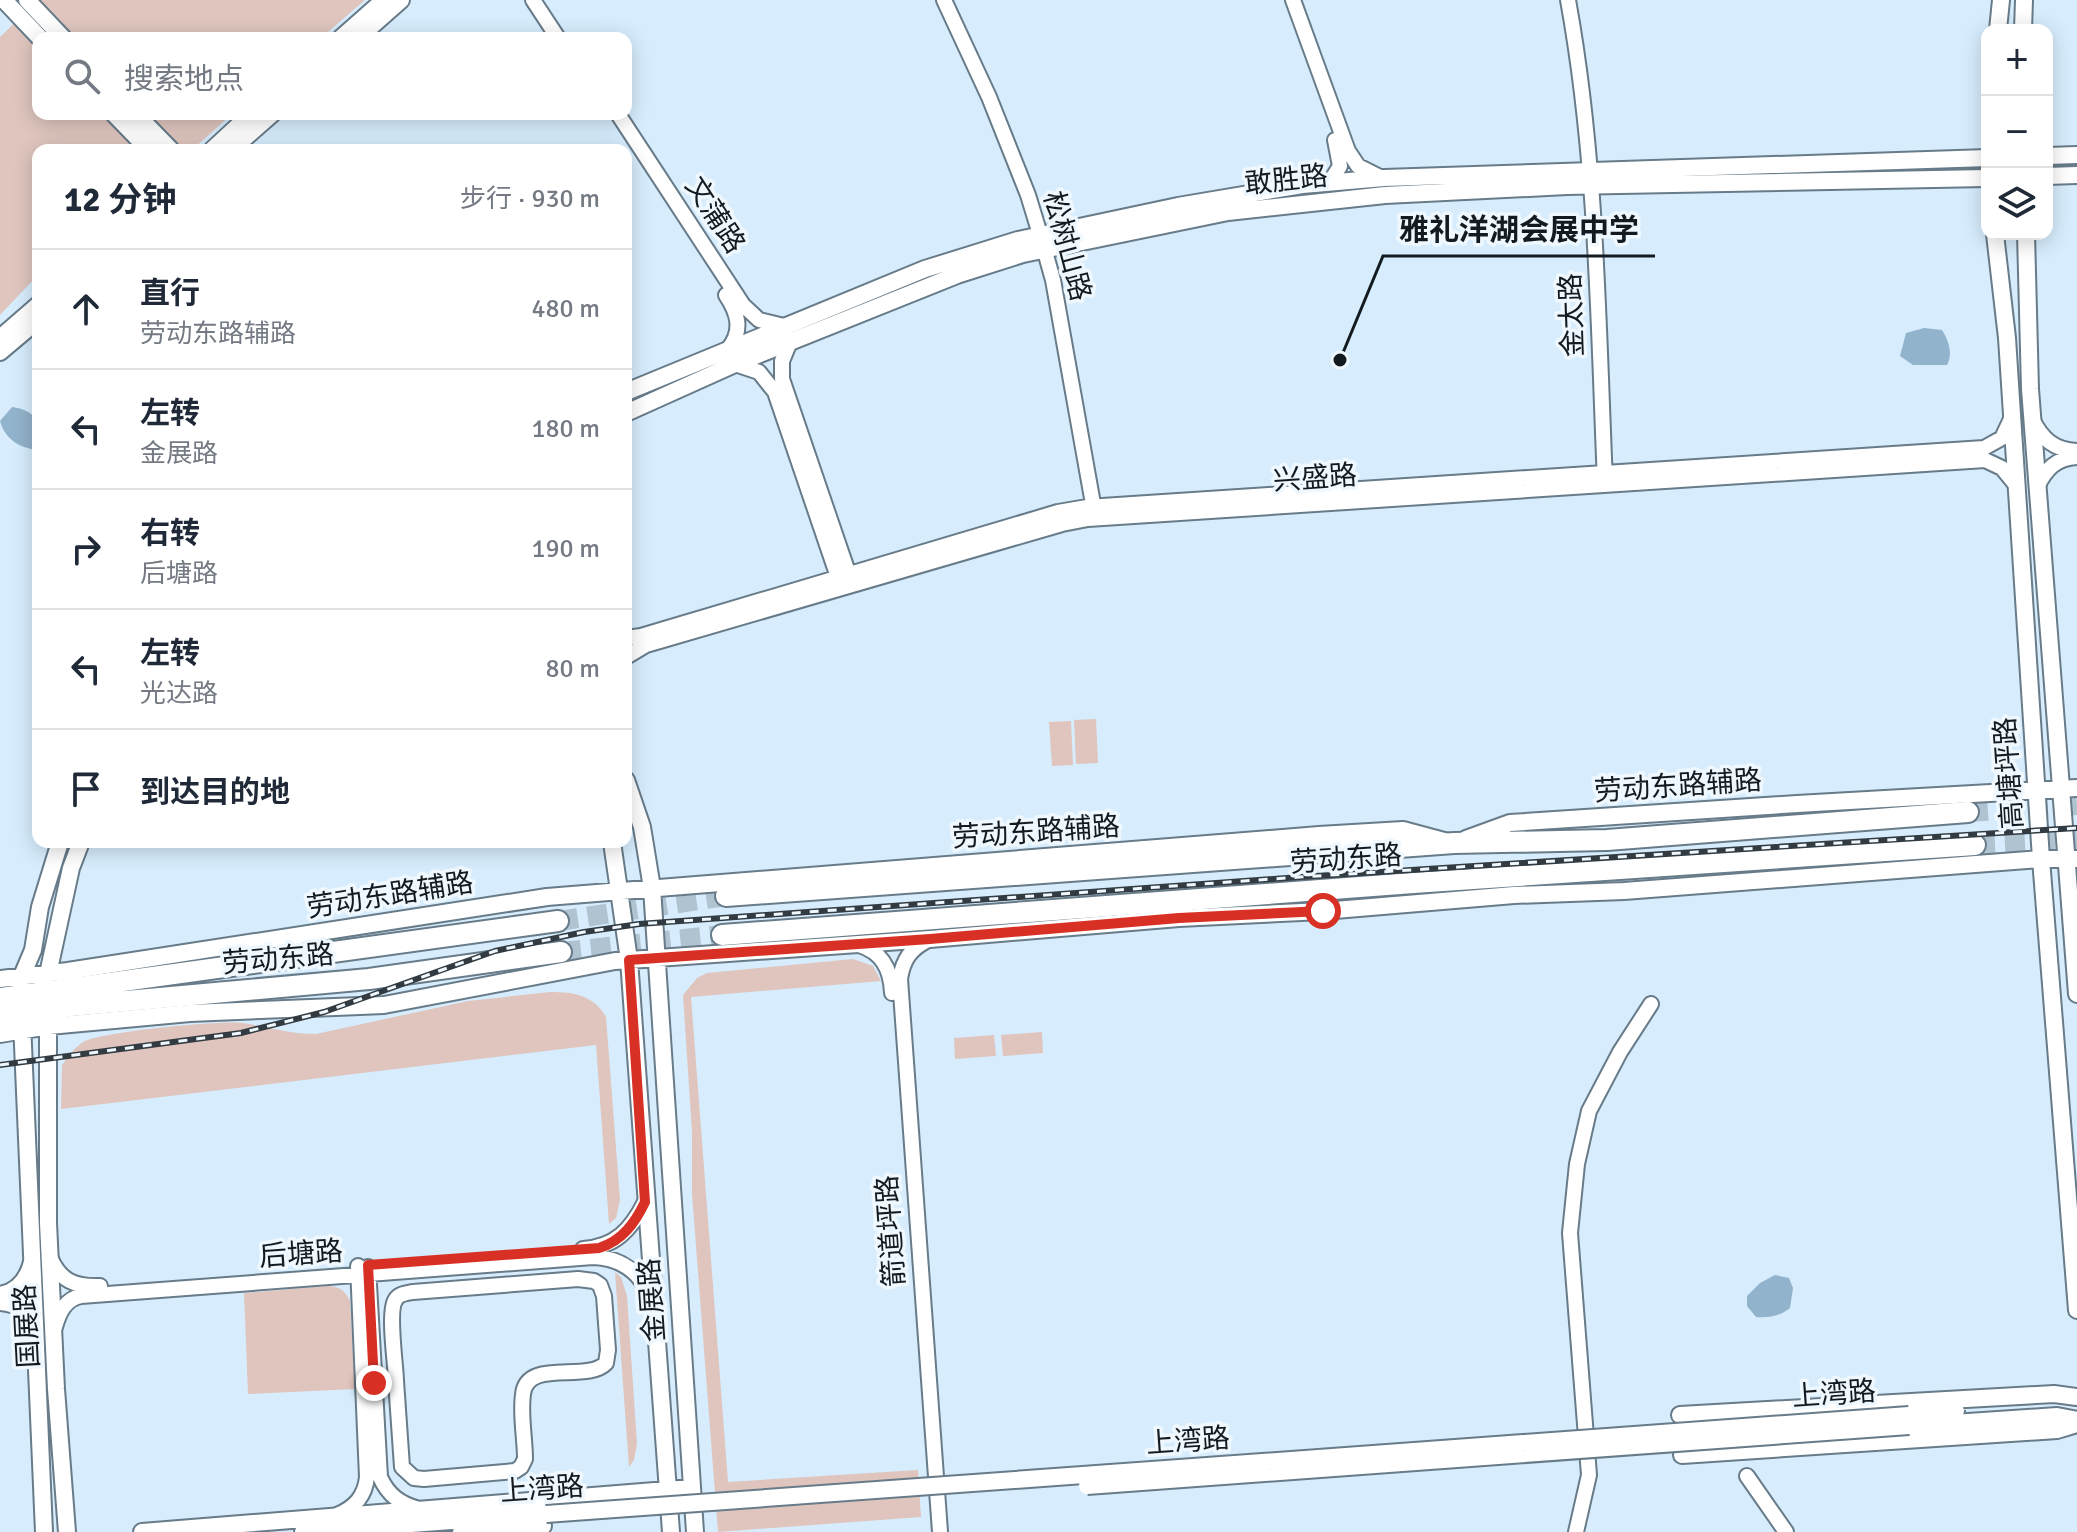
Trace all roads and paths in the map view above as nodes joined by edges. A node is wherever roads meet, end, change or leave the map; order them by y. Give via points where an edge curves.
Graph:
1 (4, 0) edge
2 (27, 0) edge
3 (384, 0) edge
4 (401, 0) edge
5 (533, 0) edge
6 (544, 0) edge
7 (944, 0) edge
8 (954, 0) edge
9 (1284, 0) edge
10 (1293, 0) edge
11 (1568, 0) edge
12 (1577, 0) edge
13 (2001, 0) edge
14 (2024, 0) edge
15 (1999, 24) edge
16 (2023, 24) edge
17 (34, 32) edge
18 (57, 32) edge
19 (348, 32) edge
20 (365, 32) edge
21 (554, 32) edge
22 (565, 32) edge
23 (120, 120) edge
24 (142, 120) edge
25 (244, 120) edge
26 (265, 120) edge
27 (612, 120) edge
28 (622, 120) edge
29 (143, 144) edge
30 (165, 144) edge
31 (218, 144) edge
32 (238, 144) edge
33 (628, 144) edge
34 (632, 151) edge
35 (2077, 155) edge
36 (2053, 156) edge
37 (1981, 159) edge
38 (2077, 175) edge
39 (2053, 176) edge
40 (1384, 178) junction
41 (1595, 178) junction
42 (1981, 178) edge
43 (1326, 183) junction
44 (1996, 240) edge
45 (2026, 240) edge
46 (1047, 242) junction
47 (32, 310) edge
48 (32, 325) edge
49 (784, 326) junction
50 (0, 338) edge
51 (789, 344) junction
52 (0, 352) edge
53 (732, 356) junction
54 (632, 390) edge
55 (632, 410) edge
56 (2011, 419) junction
57 (2032, 419) junction
58 (2077, 451) edge
59 (2077, 457) edge
60 (1609, 479) junction
61 (2016, 485) junction
62 (2037, 487) junction
63 (1100, 512) junction
64 (845, 582) junction
65 (632, 637) edge
66 (632, 653) edge
67 (2069, 789) edge
68 (2037, 791) junction
69 (632, 798) edge
70 (1968, 812) tunnel mouth
71 (1454, 843) junction
72 (1975, 845) tunnel mouth
73 (58, 848) edge
74 (79, 848) edge
75 (613, 848) edge
76 (2041, 859) junction
77 (2072, 859) edge
78 (1413, 883) junction
79 (652, 888) junction
80 (620, 891) junction
81 (1514, 895) junction
82 (726, 896) tunnel mouth
83 (558, 921) tunnel mouth
84 (722, 935) tunnel mouth
85 (930, 939) junction
86 (859, 945) junction
87 (561, 952) tunnel mouth
88 (657, 958) junction
89 (629, 960) junction
90 (0, 979) edge
91 (2077, 994) edge
92 (0, 998) edge
93 (47, 1001) junction
94 (22, 1004) junction
95 (1651, 1004) dead end
96 (0, 1017) edge
97 (0, 1034) edge
98 (645, 1202) junction
99 (50, 1255) junction
100 (32, 1258) junction
101 (364, 1270) junction
102 (0, 1294) edge
103 (652, 1301) junction
104 (0, 1303) edge
105 (2077, 1310) edge
106 (36, 1336) junction
107 (53, 1336) junction
108 (396, 1381) junction
109 (374, 1383) junction
110 (2077, 1399) edge
111 (1680, 1415) dead end
112 (1909, 1420) junction
113 (2077, 1422) edge
114 (1682, 1455) dead end
115 (1747, 1476) dead end
116 (692, 1488) junction
117 (668, 1490) junction
118 (423, 1509) junction
119 (334, 1517) junction
120 (546, 1520) junction
121 (44, 1532) edge
122 (67, 1532) edge
123 (142, 1532) edge
124 (303, 1532) edge
125 (461, 1532) edge
126 (671, 1532) edge
127 (695, 1532) edge
128 (932, 1532) edge
129 (940, 1532) edge
130 (1576, 1532) edge
131 (1786, 1532) edge

1 - 17 main road
2 - 18 main road
3 - 19 main road
4 - 20 main road
5 - 21 street
6 - 22 street
7 - 46 street, 松树山路
8 - 46 street, 松树山路 via 997,95
9 - 43 street via 1340,158 1337,172
10 - 40 street via 1353,160
11 - 41 street, 金太路
12 - 41 street, 金太路 via 1588,67
13 - 15 main road
14 - 16 main road
23 - 29 main road
24 - 30 main road
25 - 31 main road
26 - 32 main road
27 - 33 street, 文蒲路
28 - 49 street, 文蒲路 via 743,305 759,320
34 - 53 street, 文蒲路 via 734,307 738,327
35 - 36 main road
37 - 41 main road, 敢胜路
38 - 39 main road
40 - 41 main road, 敢胜路
40 - 43 main road, 敢胜路
41 - 42 main road, 敢胜路
41 - 46 main road, 敢胜路 via 1228,212
41 - 60 street, 金太路
43 - 46 main road, 敢胜路 via 1178,206
44 - 56 main road, 高塘坪路
45 - 57 main road, 高塘坪路
46 - 49 main road, 敢胜路 via 925,269
46 - 51 main road, 敢胜路
46 - 63 street, 松树山路
47 - 50 main road
48 - 52 main road
49 - 53 main road, 敢胜路
51 - 53 main road, 敢胜路
51 - 64 street via 782,379
53 - 54 main road, 敢胜路
53 - 55 main road, 敢胜路
53 - 64 street via 759,372 775,392
56 - 60 street, 兴盛路 via 2002,438 1984,448
56 - 61 main road, 高塘坪路
57 - 58 street via 2050,444
57 - 62 main road, 高塘坪路
59 - 62 street via 2051,466
60 - 61 street, 兴盛路 via 1985,460 2002,468
60 - 63 street, 兴盛路
61 - 68 main road, 高塘坪路
62 - 67 main road, 高塘坪路
63 - 64 street, 兴盛路
64 - 65 street, 兴盛路
64 - 66 street, 兴盛路
67 - 68 main road, 劳动东路辅路
67 - 77 main road, 高塘坪路
68 - 71 main road, 劳动东路辅路 via 1510,823
68 - 76 main road, 高塘坪路
69 - 79 main road, 金展路
70 - 71 highway, 劳动东路 via 1607,840
71 - 79 main road, 劳动东路辅路 via 1403,830
71 - 82 highway, 劳动东路
72 - 78 highway, 劳动东路
73 - 94 main road via 40,907
74 - 93 main road
75 - 80 main road, 金展路
76 - 77 main road, 劳动东路辅路
76 - 81 main road, 劳动东路辅路
76 - 105 main road, 高塘坪路
77 - 91 main road, 高塘坪路
78 - 81 main road
78 - 84 highway, 劳动东路
79 - 80 main road, 劳动东路辅路
79 - 88 main road, 金展路
80 - 89 main road, 金展路
80 - 93 main road, 劳动东路辅路 via 547,897
81 - 85 main road, 劳动东路辅路
83 - 93 highway, 劳动东路
85 - 86 main road, 劳动东路辅路
85 - 129 street, 箭道坪路 via 906,957 900,979
86 - 88 main road, 劳动东路辅路
86 - 128 street, 箭道坪路 via 877,953 892,980
87 - 93 highway, 劳动东路 via 369,979
88 - 89 main road, 劳动东路辅路
88 - 116 main road, 金展路
89 - 93 main road, 劳动东路辅路 via 384,1005 190,1013
89 - 98 main road, 金展路
90 - 94 main road, 劳动东路辅路
92 - 94 highway, 劳动东路
93 - 94 highway, 劳动东路
93 - 94 main road, 劳动东路辅路
93 - 99 main road, 国展路
94 - 96 highway, 劳动东路
94 - 97 main road, 劳动东路辅路
94 - 100 main road, 国展路
95 - 130 street via 1589,1111 1577,1164 1570,1233 1589,1475
98 - 101 street, 后塘路 via 625,1233 599,1248
98 - 103 main road, 金展路
99 - 101 street, 后塘路 via 63,1279 81,1286
99 - 107 main road, 国展路
100 - 102 street via 16,1287
100 - 106 main road, 国展路
101 - 103 street, 后塘路 via 602,1257 634,1272
101 - 107 street, 后塘路 via 73,1298 62,1309
101 - 109 street
101 - 119 street via 367,1477 359,1500
103 - 117 main road, 金展路
104 - 106 street via 23,1311
106 - 121 main road, 国展路
107 - 122 main road, 国展路
108 - 108 street via 401,1458 407,1473 424,1479 515,1471 525,1459 522,1399 529,1381 541,1375 597,1370 606,1363 603,1290 594,1281 578,1279 398,1296 393,1313
108 - 109 street
109 - 118 street via 380,1477 399,1501
110 - 111 main road, 上湾路 via 2054,1394
110 - 112 main road, 上湾路
112 - 113 main road, 上湾路 via 2057,1416
112 - 120 main road, 上湾路, bridge
113 - 114 main road, 上湾路 via 2057,1430
115 - 131 street
116 - 117 main road, 上湾路
116 - 127 main road, 金展路
117 - 118 main road, 上湾路
117 - 126 main road, 金展路
118 - 119 main road, 上湾路
119 - 123 main road, 上湾路
120 - 124 main road, 上湾路
120 - 125 main road, 上湾路

